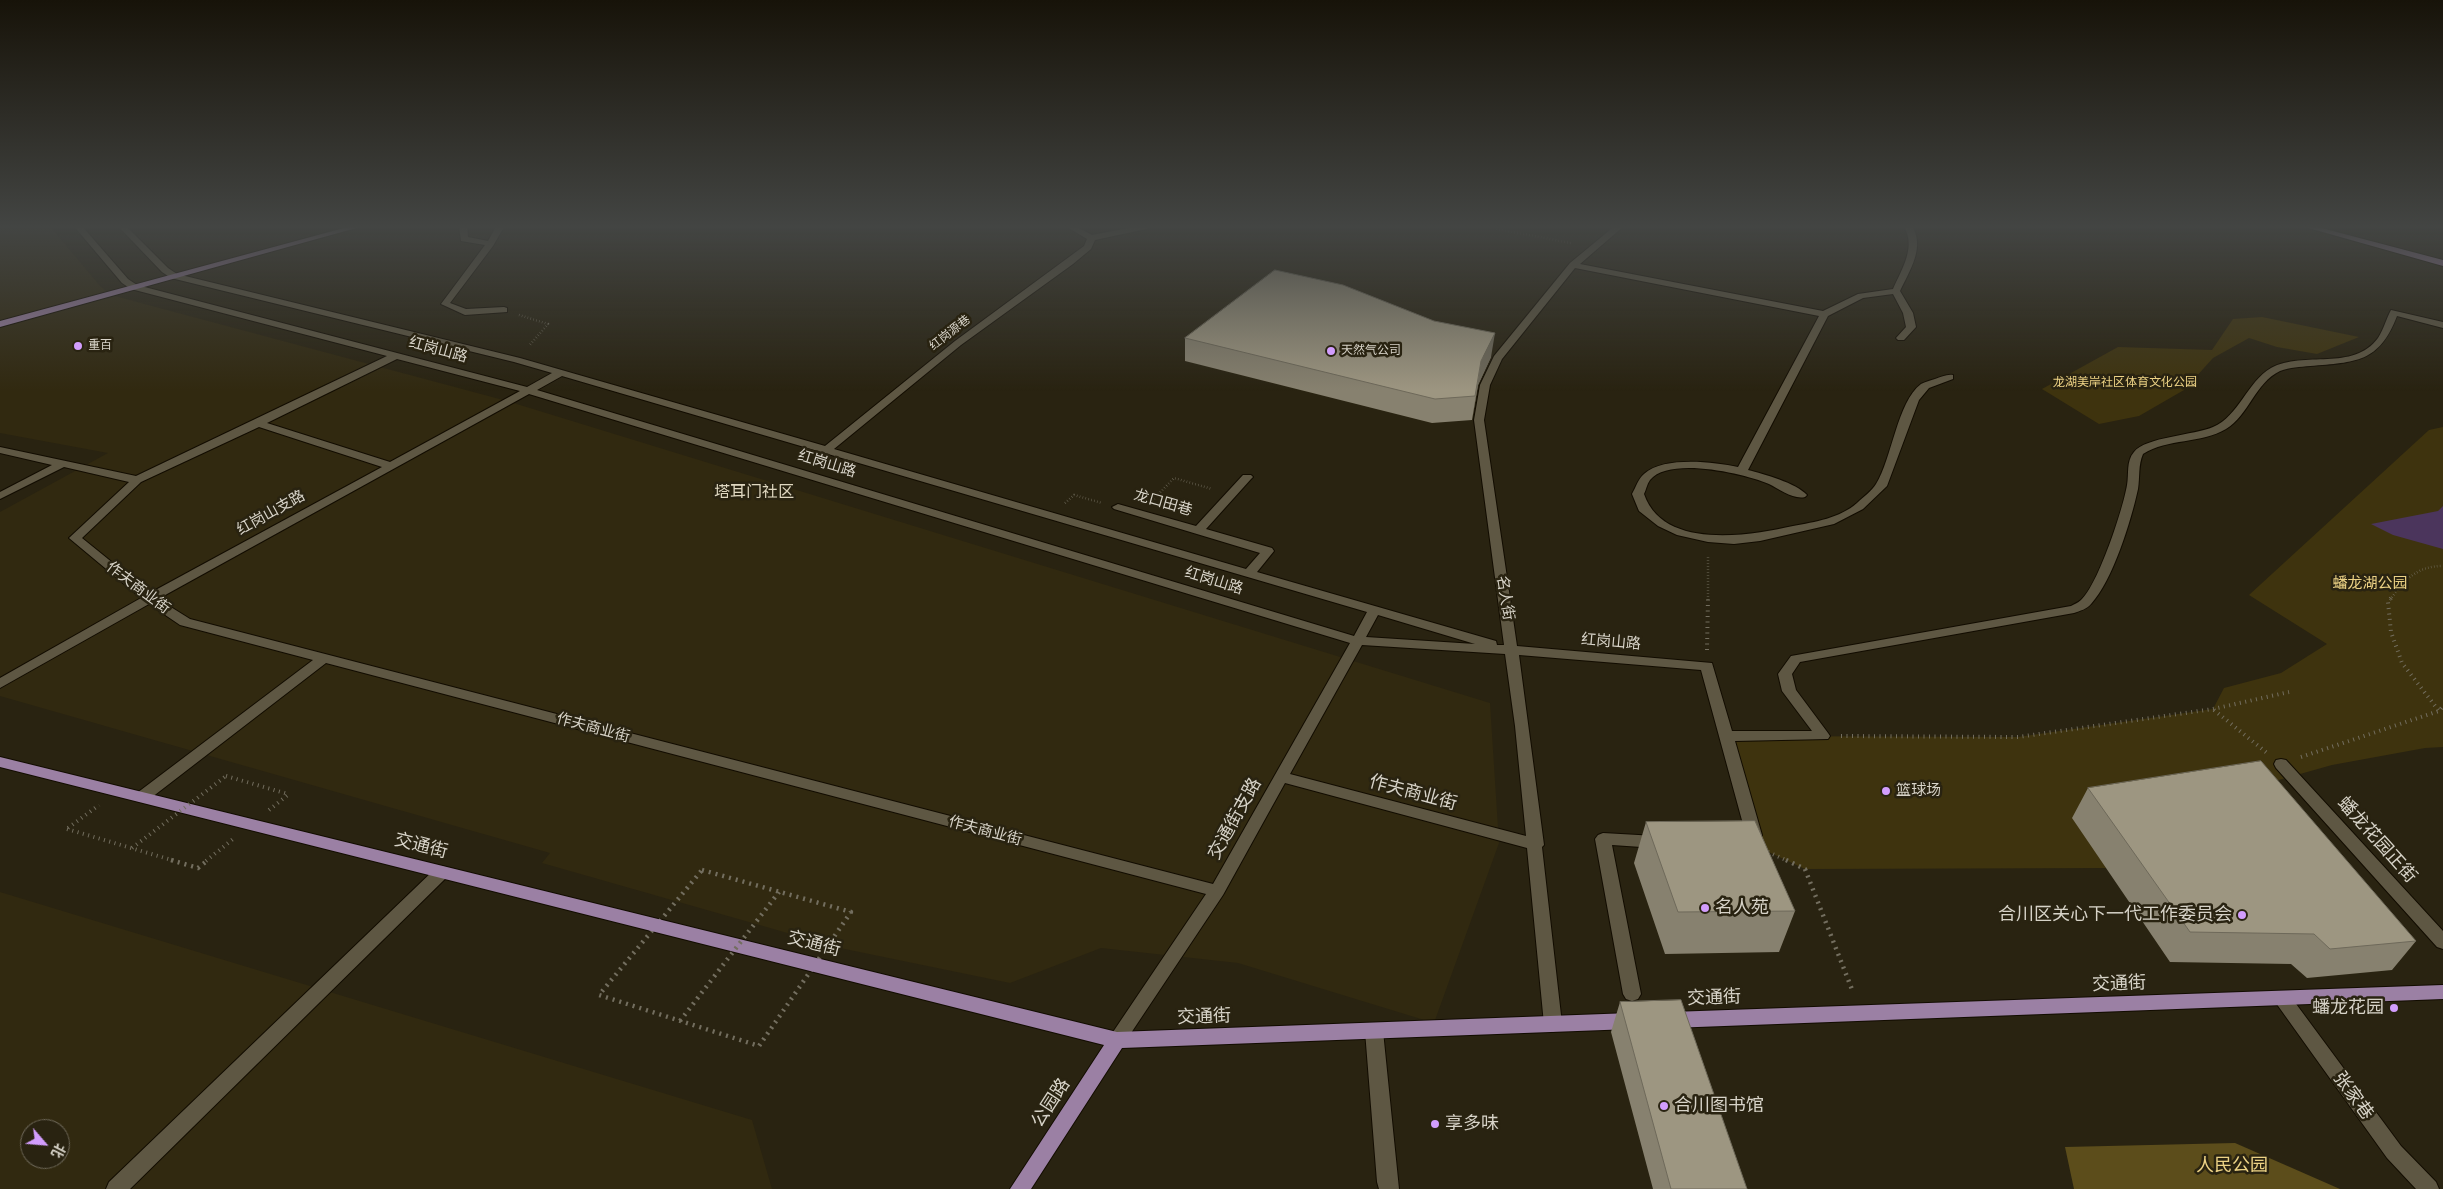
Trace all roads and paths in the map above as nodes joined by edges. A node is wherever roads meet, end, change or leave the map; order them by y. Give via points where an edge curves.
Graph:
1 (158, 280) edge
2 (192, 280) edge
3 (463, 280) edge
4 (1044, 280) edge
5 (1561, 280) edge
6 (1653, 280) edge
7 (1900, 280) edge
8 (125, 281) joint
9 (134, 287) junction
10 (1896, 291) junction
11 (504, 310) joint
12 (1824, 314) junction
13 (0, 315) edge
14 (0, 324) edge
15 (2443, 325) edge
16 (1901, 338) dead end
17 (395, 356) junction
18 (517, 360) junction
19 (560, 373) junction
20 (1950, 377) dead end
21 (527, 390) junction
22 (258, 423) junction
23 (828, 449) junction
24 (0, 450) edge
25 (64, 462) junction
26 (391, 466) junction
27 (1742, 470) junction
28 (1247, 477) dead end
29 (137, 480) junction
30 (1231, 495) junction
31 (1801, 495) dead end
32 (0, 496) edge
33 (1118, 508) joint
34 (1139, 514) junction
35 (1052, 515) junction
36 (1198, 531) junction
37 (1708, 538) junction
38 (2443, 566) edge
39 (1250, 573) junction
40 (149, 599) junction
41 (1374, 610) junction
42 (1356, 641) junction
43 (1513, 650) junction
44 (324, 658) junction
45 (1707, 666) junction
46 (0, 684) edge
47 (2289, 692) dead end
48 (2443, 706) edge
49 (2213, 709) junction
50 (2439, 711) junction
51 (1727, 736) junction
52 (1823, 736) junction
53 (0, 762) edge
54 (2281, 764) junction
55 (1281, 777) junction
56 (118, 791) junction
57 (289, 794) dead end
58 (142, 797) junction
59 (1671, 842) edge
60 (1536, 846) junction
61 (1738, 846) edge
62 (1758, 847) junction
63 (132, 848) junction
64 (198, 868) dead end
65 (702, 870) dead end
66 (442, 872) junction
67 (1218, 891) junction
68 (779, 892) junction
69 (851, 912) dead end
70 (2443, 942) edge
71 (2443, 992) edge
72 (1632, 994) dead end
73 (599, 995) dead end
74 (2282, 998) junction
75 (1862, 1013) junction
76 (680, 1021) junction
77 (1553, 1024) junction
78 (1374, 1031) junction
79 (1117, 1040) junction
80 (758, 1046) dead end
81 (116, 1189) edge
82 (1020, 1189) edge
83 (1389, 1189) edge
84 (2429, 1189) edge

1 - 9 main road
2 - 18 street, 红岗山路
3 - 11 street via 445,304 465,312
4 - 23 street, 红岗源巷 via 958,342
5 - 43 street, 名人街 via 1497,358 1485,385 1479,420
6 - 12 street
7 - 10 street
8 - 9 street, 红岗山路
8 - 13 main road
9 - 14 main road
9 - 17 street, 红岗山路
10 - 12 street via 1861,296
10 - 16 street via 1908,313 1911,327
11 - 18 path via 548,324
12 - 27 street
15 - 52 street via 2394,312 2381,340 2371,350 2356,358 2296,364 2274,370 2259,380 2238,411 2221,428 2147,447 2139,453 2135,458 2133,486 2122,523 2094,590 2080,606 1796,659 1785,674 1789,691
17 - 21 street, 红岗山路
17 - 22 street, 作夫商业街
18 - 19 street, 红岗山路
19 - 21 street, 红岗山支路
19 - 23 street, 红岗山路
20 - 37 street via 1925,386 1914,399 1881,486 1859,507 1830,522 1769,535 1734,540
21 - 26 street, 红岗山支路
21 - 42 street, 红岗山路
22 - 26 street
22 - 29 street, 作夫商业街
23 - 35 street, 红岗山路
24 - 25 street
25 - 29 street
25 - 32 street
26 - 40 street, 红岗山支路
27 - 31 street
27 - 37 street via 1698,464 1665,468 1647,477 1638,494 1643,509 1662,524
28 - 30 street, 龙口田巷
29 - 40 street, 作夫商业街 via 75,538
30 - 34 path via 1174,478
30 - 36 street, 龙口田巷
33 - 34 street, 龙口田巷
33 - 35 path via 1074,495
34 - 36 street, 龙口田巷
35 - 39 street, 红岗山路
36 - 39 street, 龙口田巷 via 1268,551
37 - 45 path
38 - 50 path via 2428,564 2403,580 2388,602 2391,632 2402,663
39 - 41 street, 红岗山路
40 - 44 street, 作夫商业街 via 185,622
40 - 46 street, 红岗山支路
41 - 42 street, 交通街支路
41 - 43 street, 红岗山路
42 - 43 street, 红岗山路
42 - 55 street, 交通街支路
43 - 45 street, 红岗山路
43 - 60 street, 名人街
44 - 58 street
44 - 67 street, 作夫商业街
45 - 51 street
47 - 49 path
48 - 50 path
49 - 52 path via 2018,737
49 - 54 path
50 - 54 path
51 - 52 street
51 - 62 street
53 - 56 main road, 交通街
54 - 70 street, 蟠龙花园正街
55 - 60 street, 作夫商业街
55 - 67 street, 交通街支路
56 - 58 main road, 交通街
56 - 63 path via 67,829
57 - 63 path, bridge via 226,776
58 - 66 main road, 交通街
59 - 72 street via 1603,839
60 - 77 street, 名人街
61 - 62 street
62 - 75 path via 1805,868
63 - 64 path
65 - 68 path
66 - 79 main road, 交通街
66 - 81 street
67 - 79 street, 交通街支路
68 - 69 path
68 - 76 path, bridge
71 - 74 main road, 交通街
73 - 76 path
74 - 75 main road, 交通街
74 - 84 street, 张家巷 via 2394,1152
75 - 77 main road, 交通街
76 - 80 path
77 - 78 main road, 交通街
78 - 79 main road, 交通街
78 - 83 street
79 - 82 main road, 公园路

